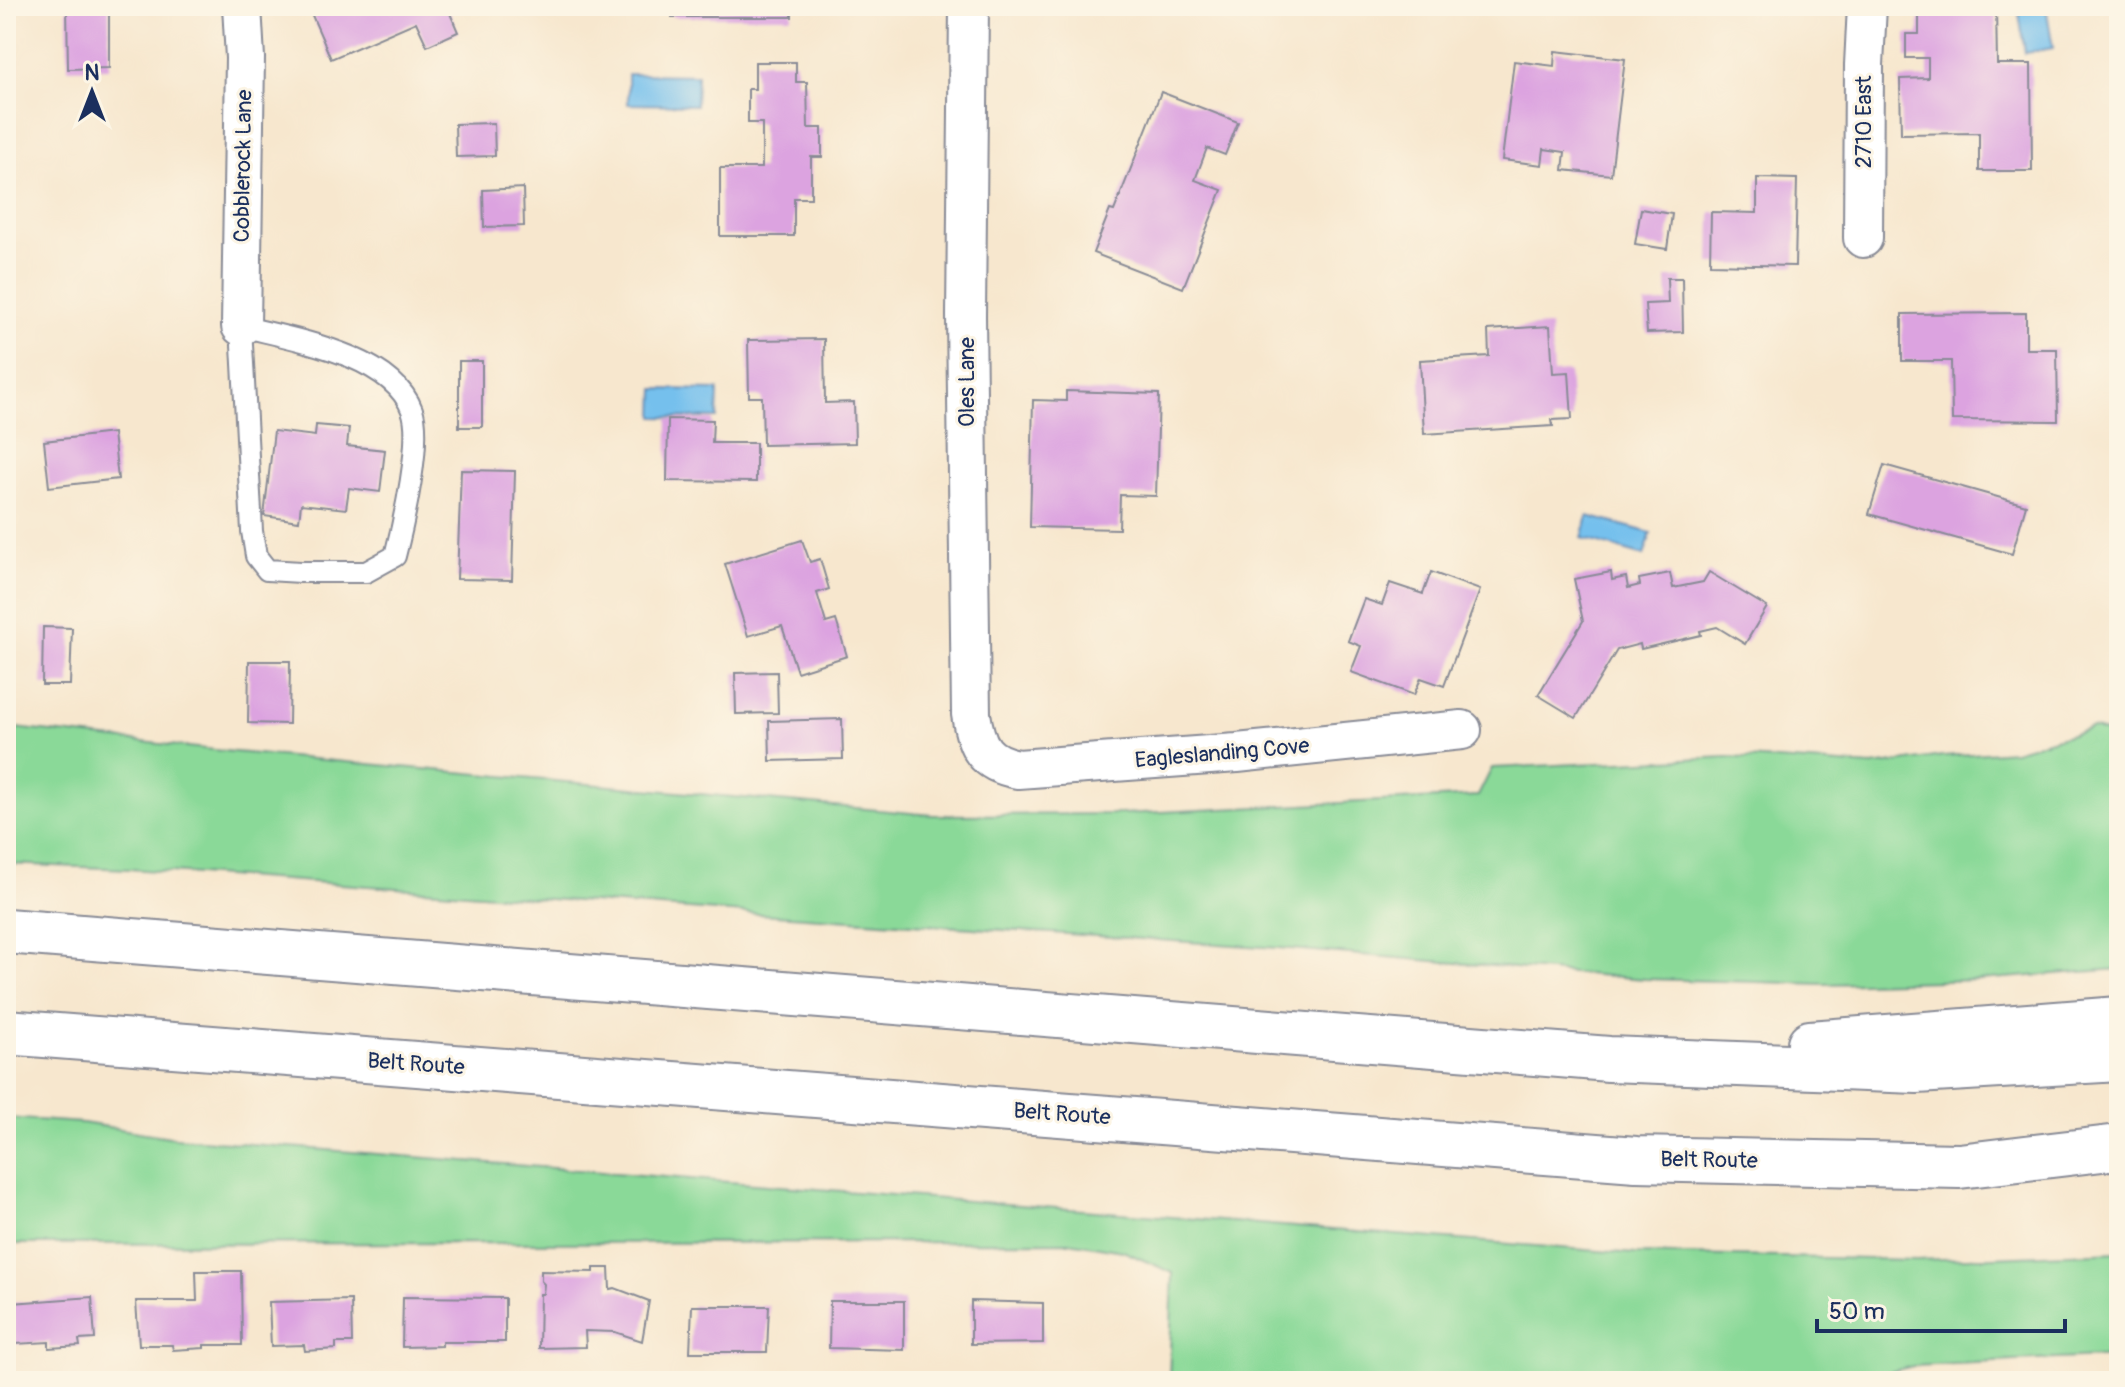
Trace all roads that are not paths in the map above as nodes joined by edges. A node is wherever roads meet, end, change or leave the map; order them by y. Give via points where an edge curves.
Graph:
1 (242, 6) edge
2 (969, 6) edge
3 (1867, 6) edge
4 (1863, 238) dead end
5 (241, 326) junction
6 (1462, 730) dead end
7 (986, 755) joint
8 (6, 931) edge
9 (2119, 1019) edge
10 (6, 1032) edge
11 (1609, 1059) junction
12 (2119, 1059) edge
13 (2119, 1147) edge
14 (1959, 1166) junction
15 (2119, 1170) edge

1 - 5 street, Cobblerock Lane
2 - 7 street, Oles Lane via 971,714
3 - 4 street, 2710 East
5 - 5 lane via 332,350 395,383 413,410 417,437 395,556 366,572 267,570 256,556
6 - 7 street, Eagleslanding Cove via 1018,769
8 - 11 highway
9 - 11 highway
10 - 14 highway, Belt Route via 1636,1159
11 - 12 highway via 1917,1071
13 - 14 highway, Belt Route
14 - 15 highway

